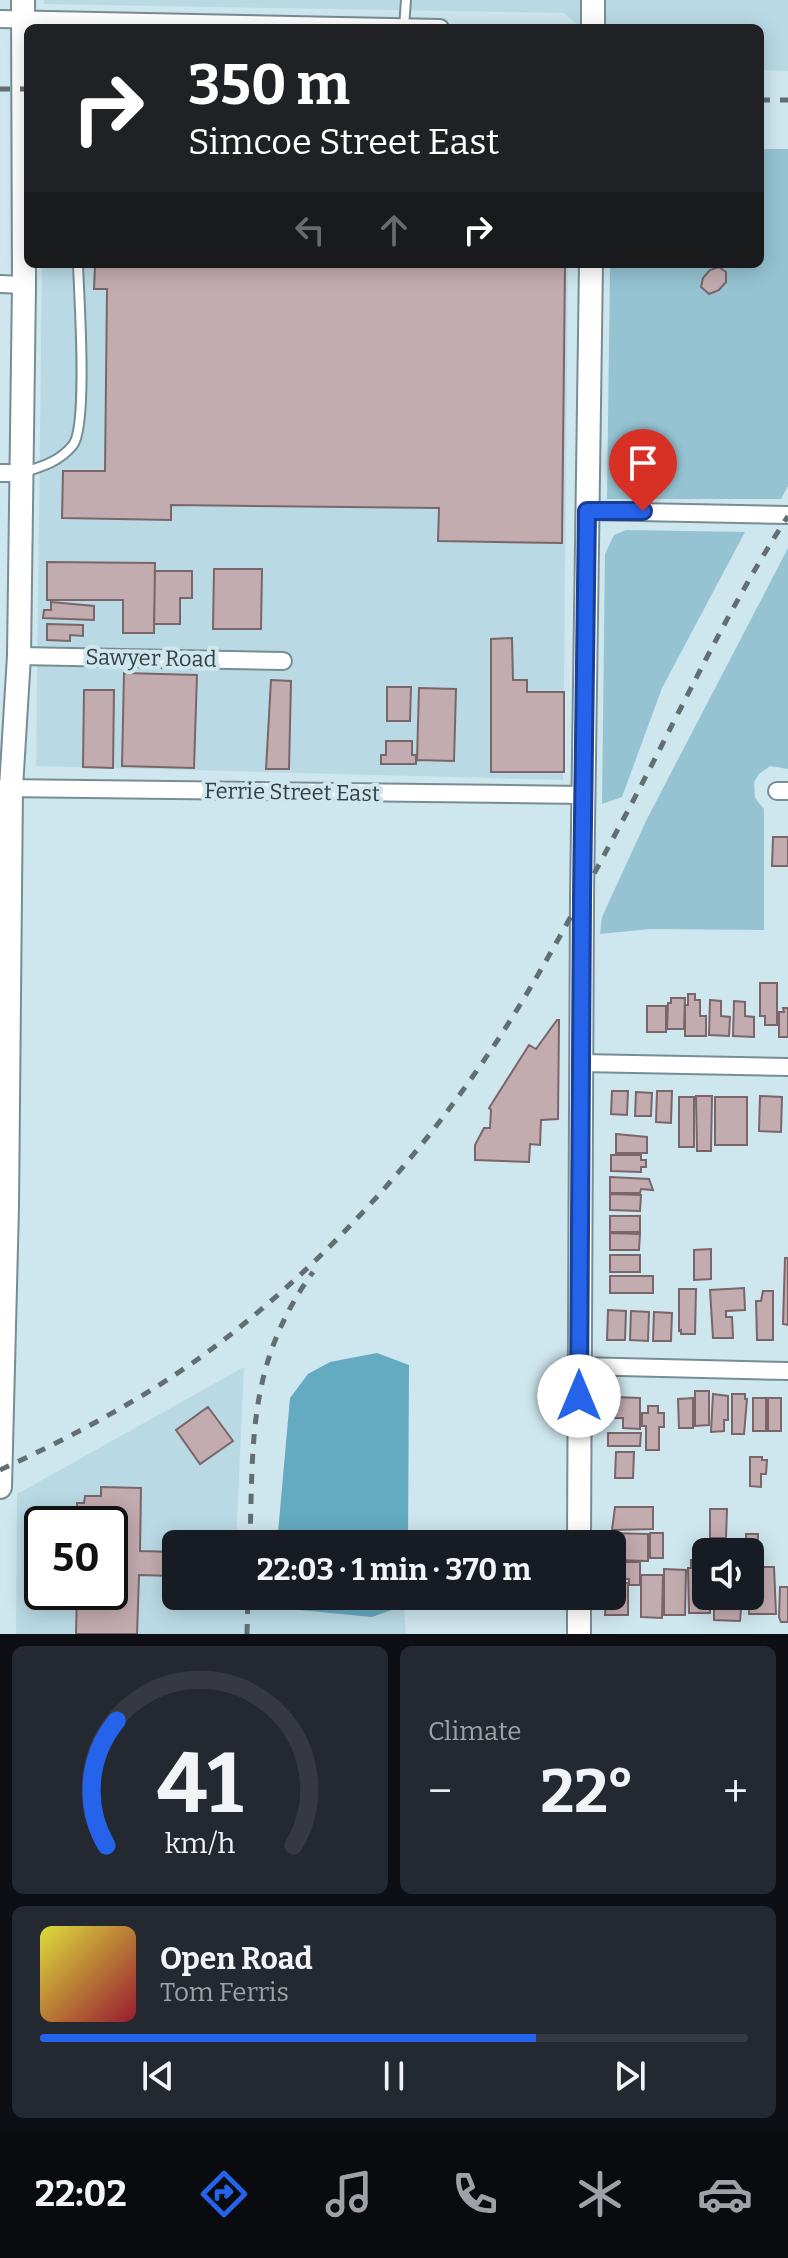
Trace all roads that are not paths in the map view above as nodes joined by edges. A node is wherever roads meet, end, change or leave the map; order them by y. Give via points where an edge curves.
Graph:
1 (406, 0) edge
2 (593, 0) edge
3 (15, 13) edge
4 (321, 24) edge
5 (404, 24) edge
6 (593, 24) edge
7 (24, 172) edge
8 (25, 268) edge
9 (78, 268) edge
10 (591, 268) edge
11 (0, 284) edge
12 (24, 285) junction
13 (10, 473) edge
14 (587, 511) junction
15 (788, 515) edge
16 (19, 656) junction
17 (283, 661) dead end
18 (6, 788) edge
19 (585, 795) junction
20 (581, 1063) junction
21 (788, 1067) edge
22 (3, 1206) edge
23 (579, 1366) junction
24 (788, 1371) edge
25 (0, 1487) edge
26 (579, 1530) edge
27 (579, 1610) edge
28 (579, 1634) edge

1 - 5 lane
2 - 6 main road
3 - 4 street
3 - 7 main road
8 - 12 main road
9 - 13 lane via 82,395 75,443 53,463
10 - 14 main road
11 - 12 street
12 - 13 main road
13 - 16 main road
14 - 15 street
14 - 19 main road
16 - 17 street, Sawyer Road
16 - 18 main road
18 - 19 street, Ferrie Street East
18 - 22 main road
19 - 20 main road
20 - 21 street
20 - 23 main road
22 - 25 main road
23 - 24 street
23 - 26 main road
27 - 28 main road

